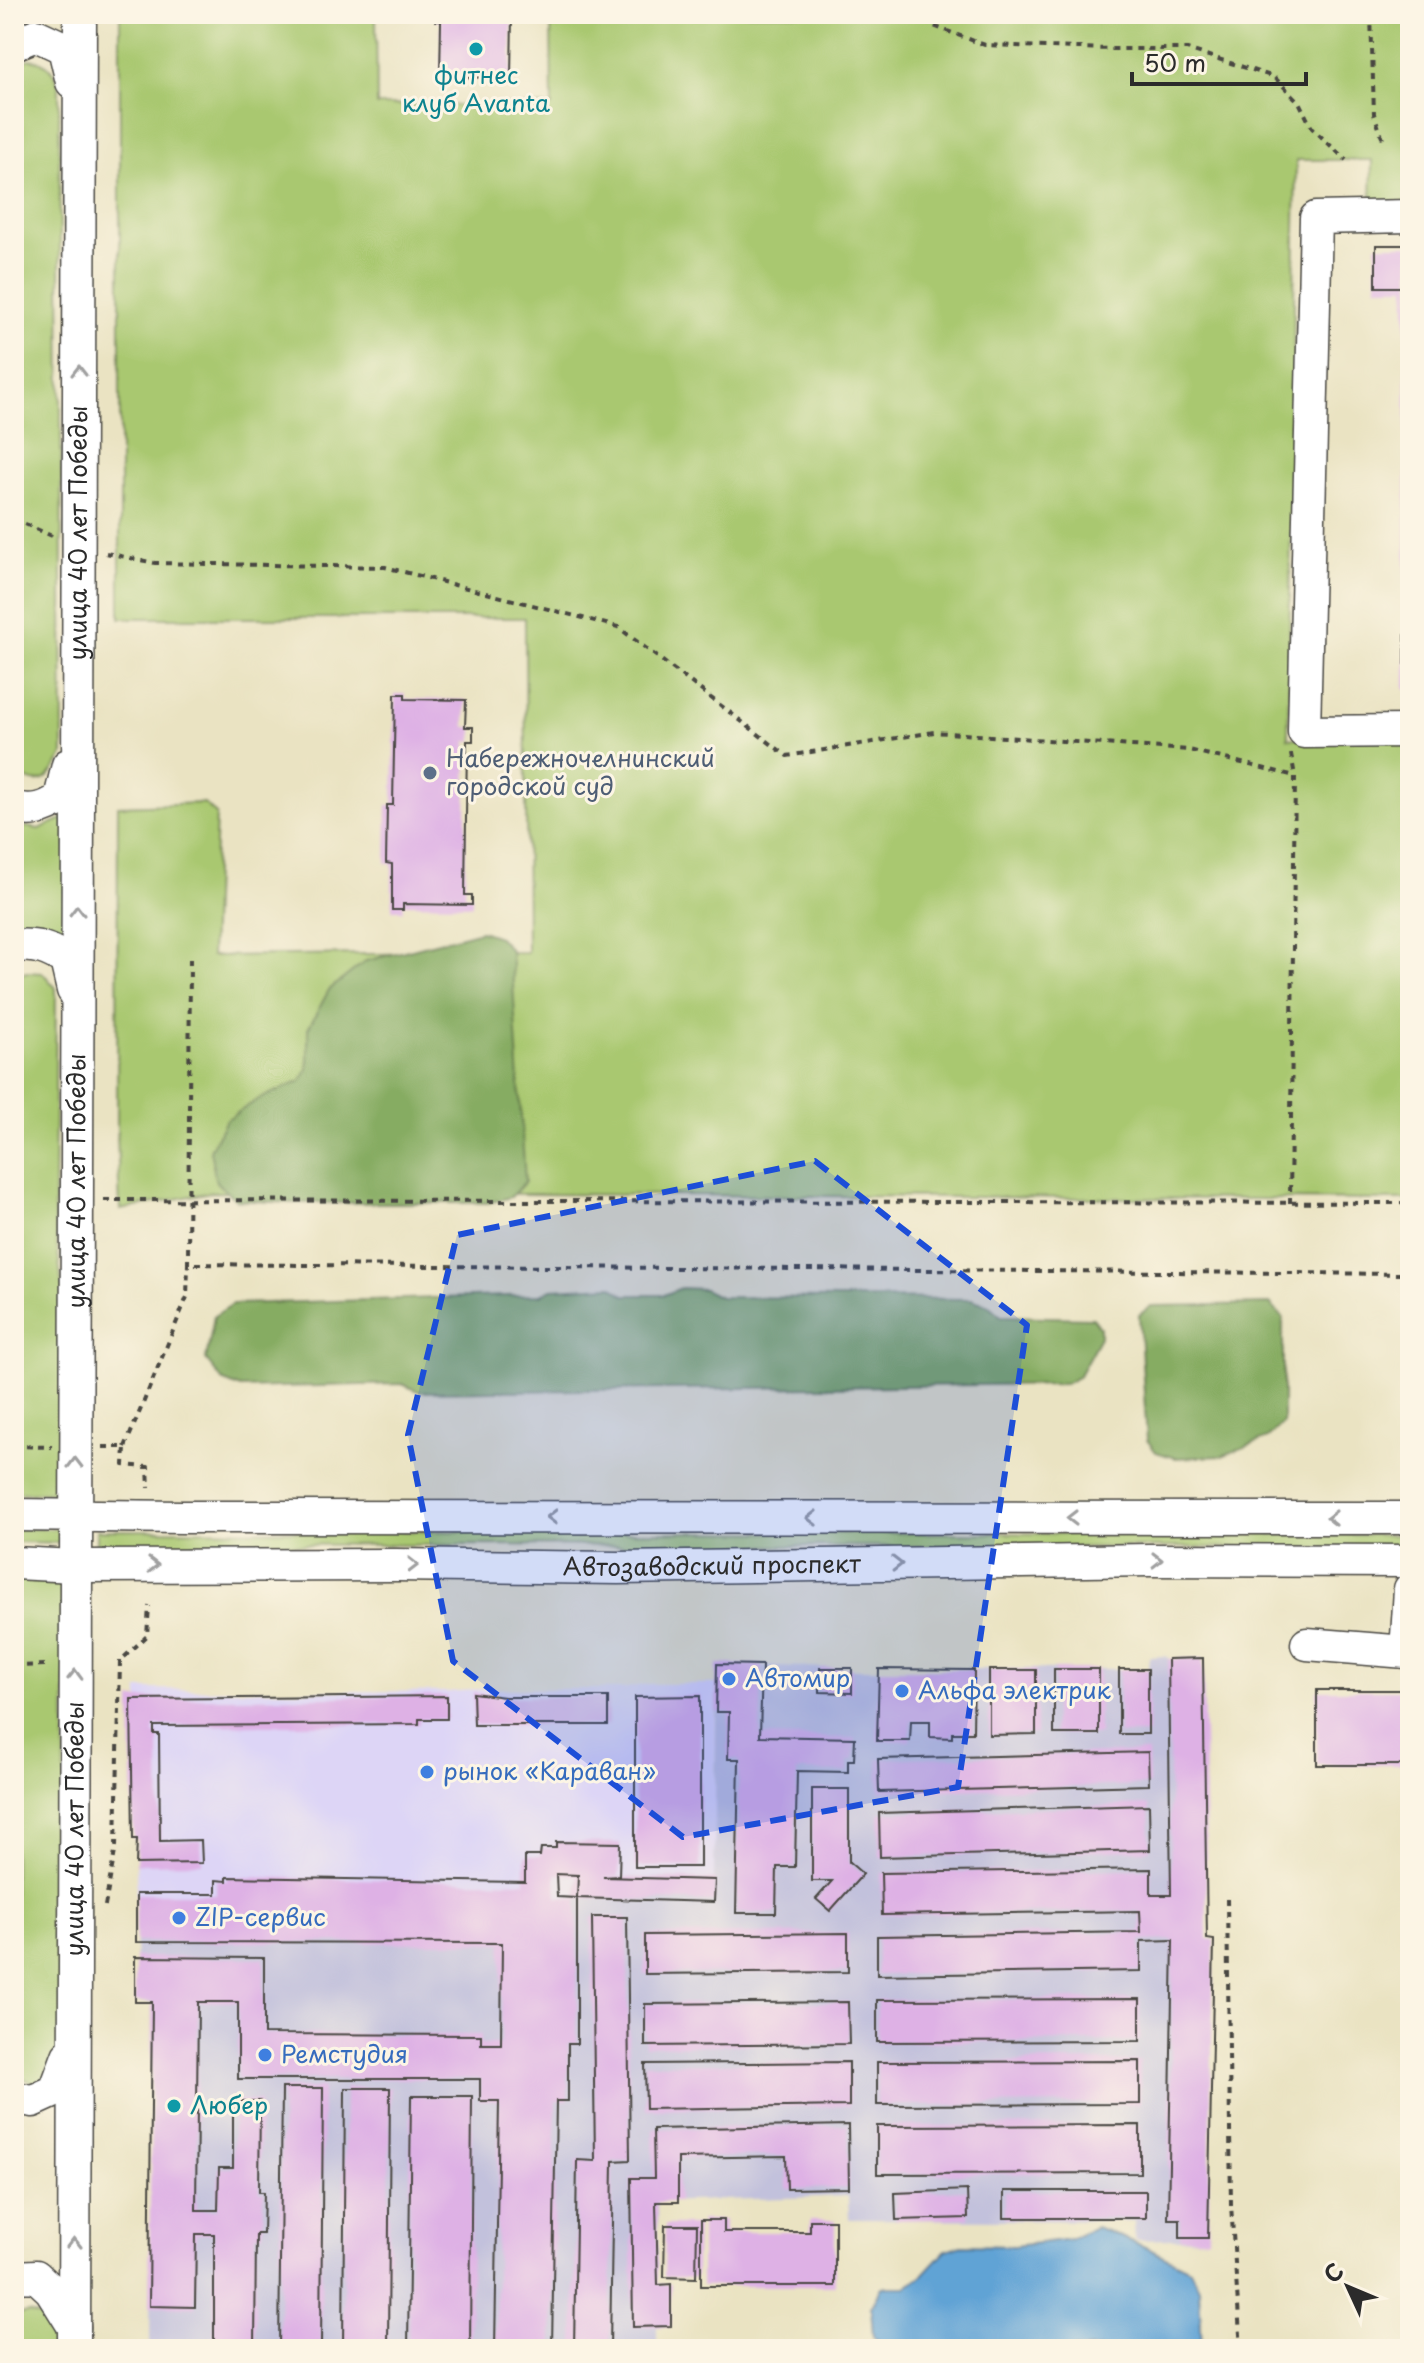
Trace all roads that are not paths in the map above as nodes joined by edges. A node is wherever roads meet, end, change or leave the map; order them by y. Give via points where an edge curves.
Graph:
1 (80, 14) edge
2 (14, 44) edge
3 (80, 116) junction
4 (1410, 216) edge
5 (78, 724) junction
6 (1410, 731) edge
7 (14, 808) edge
8 (14, 946) edge
9 (77, 1004) junction
10 (14, 1515) edge
11 (75, 1517) junction
12 (1410, 1518) edge
13 (1410, 1561) edge
14 (14, 1563) edge
15 (75, 1566) junction
16 (1410, 1589) edge
17 (1307, 1644) dead end
18 (1408, 1652) edge
19 (74, 2039) junction
20 (14, 2098) edge
21 (14, 2277) edge
22 (74, 2338) edge

1 - 3 street, улица 40 лет Победы
2 - 3 street via 36,35 64,48
5 -> 3 street, улица 40 лет Победы
4 - 6 street via 1316,218 1304,732
5 - 7 street via 60,799 45,808
9 -> 5 street, улица 40 лет Победы
8 - 9 street via 32,944 66,960
11 -> 9 street, улица 40 лет Победы
10 - 11 street, Автозаводский проспект
12 -> 11 street, Автозаводский проспект
11 - 15 street, улица 40 лет Победы
15 -> 13 street, Автозаводский проспект via 618,1568
14 - 15 street, Автозаводский проспект
19 -> 15 street, улица 40 лет Победы
16 - 18 street
17 - 18 street
19 - 20 street via 55,2091 33,2101
22 -> 19 street, улица 40 лет Победы
21 - 22 street via 36,2276 51,2290

